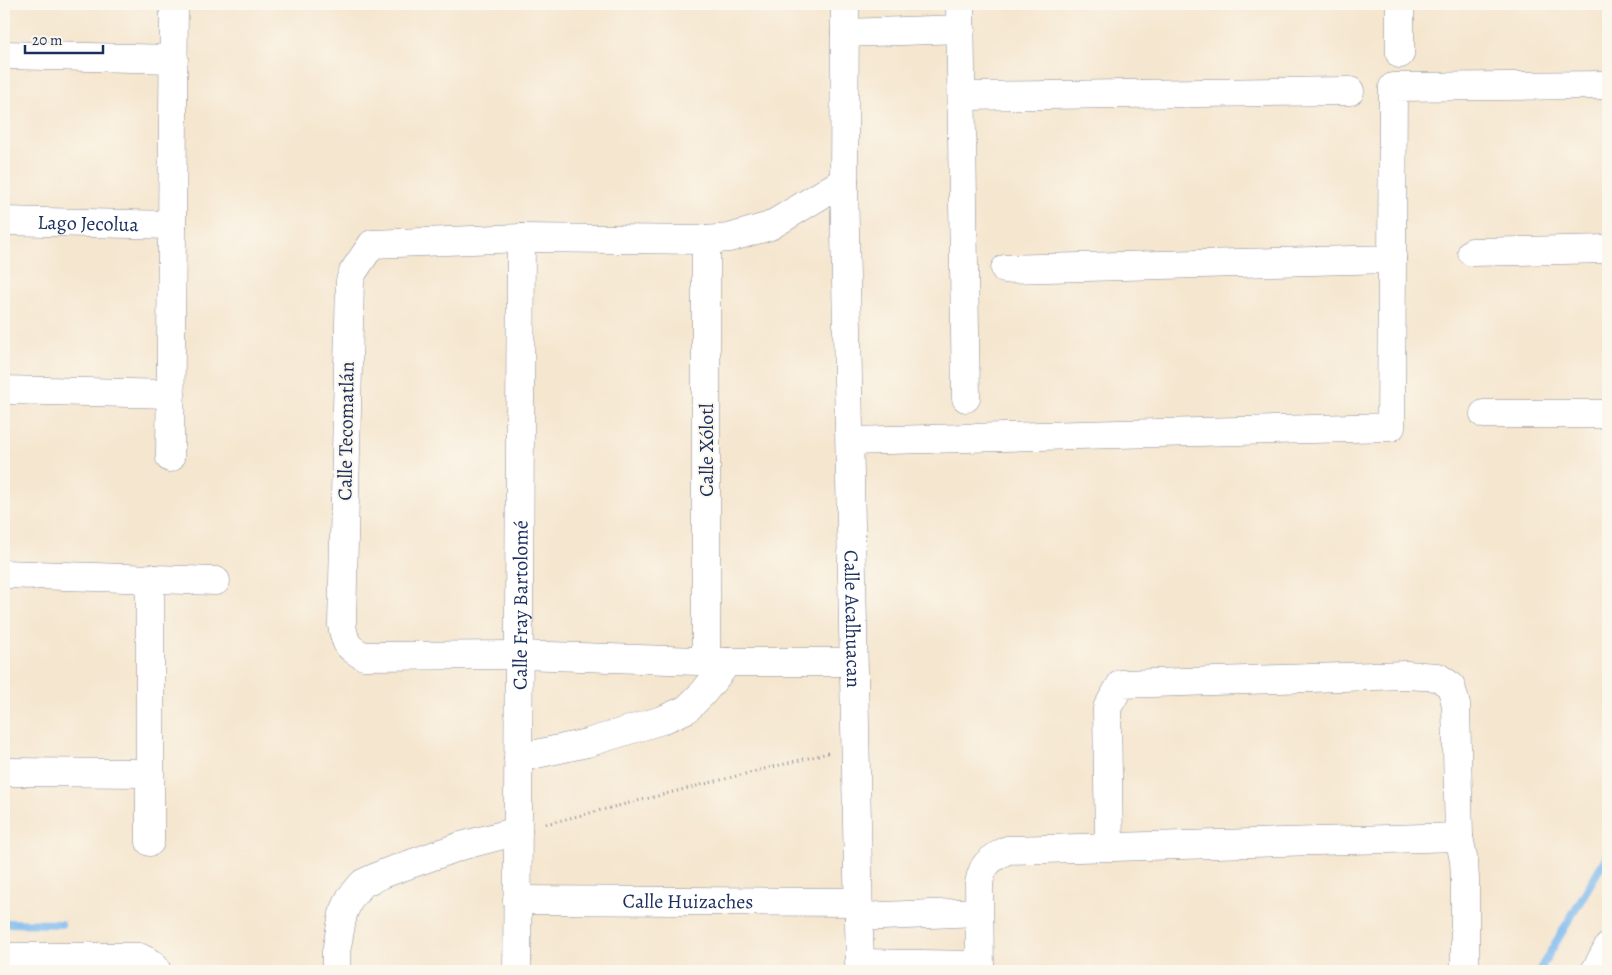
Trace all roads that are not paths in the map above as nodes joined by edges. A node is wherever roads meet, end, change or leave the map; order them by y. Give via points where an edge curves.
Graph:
1 (174, 4) edge
2 (845, 4) edge
3 (1400, 4) edge
4 (961, 17) edge
5 (845, 33) junction
6 (1400, 54) dead end
7 (4, 55) edge
8 (174, 59) junction
9 (1608, 85) edge
10 (1350, 92) dead end
11 (962, 96) junction
12 (844, 181) junction
13 (4, 221) edge
14 (172, 225) junction
15 (521, 238) junction
16 (706, 240) junction
17 (1608, 249) edge
18 (1472, 252) dead end
19 (1392, 259) junction
20 (1005, 269) dead end
21 (4, 390) edge
22 (171, 394) junction
23 (966, 398) dead end
24 (1484, 414) dead end
25 (1608, 414) edge
26 (850, 441) junction
27 (170, 458) dead end
28 (4, 574) edge
29 (150, 578) junction
30 (216, 581) dead end
31 (521, 655) junction
32 (717, 662) junction
33 (853, 662) junction
34 (518, 758) junction
35 (4, 772) edge
36 (149, 773) junction
37 (518, 831) junction
38 (1459, 837) junction
39 (150, 842) dead end
40 (1109, 846) junction
41 (517, 900) junction
42 (858, 909) junction
43 (979, 912) junction
44 (1608, 947) edge
45 (4, 957) edge
46 (859, 967) edge
47 (980, 968) edge
48 (157, 971) edge
49 (336, 971) edge
50 (516, 971) edge
51 (1465, 971) edge
52 (1595, 971) edge

1 - 8 street
2 - 5 street, Calle Acalhuacan
3 - 6 street
4 - 5 street
4 - 11 street
5 - 12 street, Calle Acalhuacan
7 - 8 street
8 - 14 street
9 - 19 street via 1393,87
10 - 11 street
11 - 23 street
12 - 16 street via 770,226 729,238
12 - 26 street, Calle Acalhuacan
13 - 14 street, Lago Jecolua
14 - 22 street
15 - 16 street
15 - 31 street, Calle Fray Bartolomé
15 - 31 street, Calle Tecomatlán via 372,244 353,272 350,281 342,624 345,641 352,650 364,656
16 - 32 street, Calle Xólotl
17 - 18 street
19 - 20 street
19 - 26 street via 1391,427
21 - 22 street
22 - 27 street
24 - 25 street
26 - 33 street, Calle Acalhuacan
28 - 29 street
29 - 30 street
29 - 36 street
31 - 32 street, Calle Tecomatlán
31 - 34 street, Calle Fray Bartolomé
32 - 33 street, Calle Tecomatlán
32 - 34 street via 703,693 686,709 662,720 587,743
33 - 42 street, Calle Acalhuacan
34 - 37 street, Calle Fray Bartolomé
35 - 36 street
36 - 39 street
37 - 41 street, Calle Fray Bartolomé
37 - 49 street via 461,846 364,884 350,898 343,914
38 - 40 street
38 - 40 street via 1456,705 1451,686 1438,677 1396,675 1121,684 1107,708
38 - 51 street via 1465,879
40 - 43 street via 1006,850 981,870
41 - 42 street, Calle Huizaches
41 - 50 street, Calle Fray Bartolomé
42 - 43 street, Calle Huizaches
42 - 46 street, Calle Acalhuacan
43 - 47 street
44 - 52 street
45 - 48 street via 139,957
46 - 47 street

